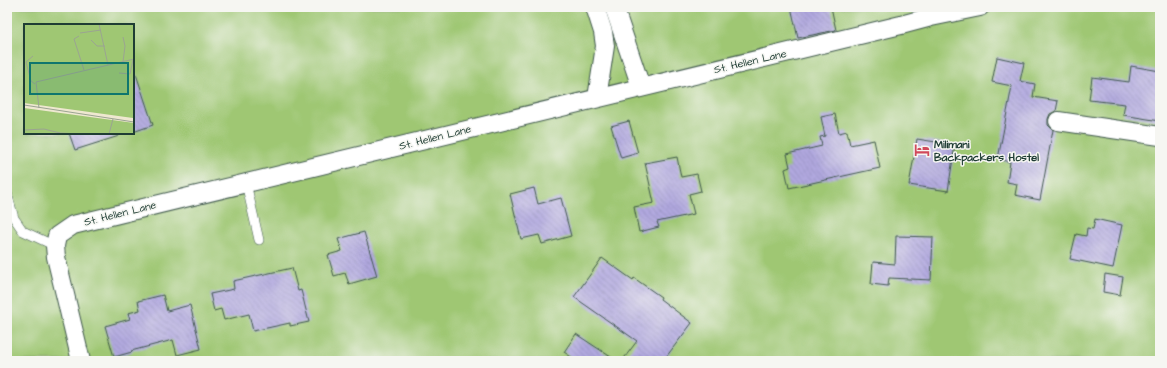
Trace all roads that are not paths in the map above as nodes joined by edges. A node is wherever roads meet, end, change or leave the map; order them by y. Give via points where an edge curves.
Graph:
1 (595, 7) edge
2 (614, 7) edge
3 (980, 7) edge
4 (930, 12) edge
5 (640, 87) junction
6 (597, 98) junction
7 (1058, 121) dead end
8 (1160, 136) edge
9 (246, 183) junction
10 (7, 193) edge
11 (259, 240) dead end
12 (55, 246) junction
13 (81, 361) edge

1 - 6 street via 605,46
2 - 5 street
3 - 4 street, St. Hellen Lane
4 - 5 street, St. Hellen Lane via 901,25
5 - 6 street, St. Hellen Lane
6 - 9 street, St. Hellen Lane
7 - 8 street
9 - 11 lane
9 - 12 street, St. Hellen Lane via 73,225 57,236
10 - 12 lane via 14,218 23,230
12 - 13 street

